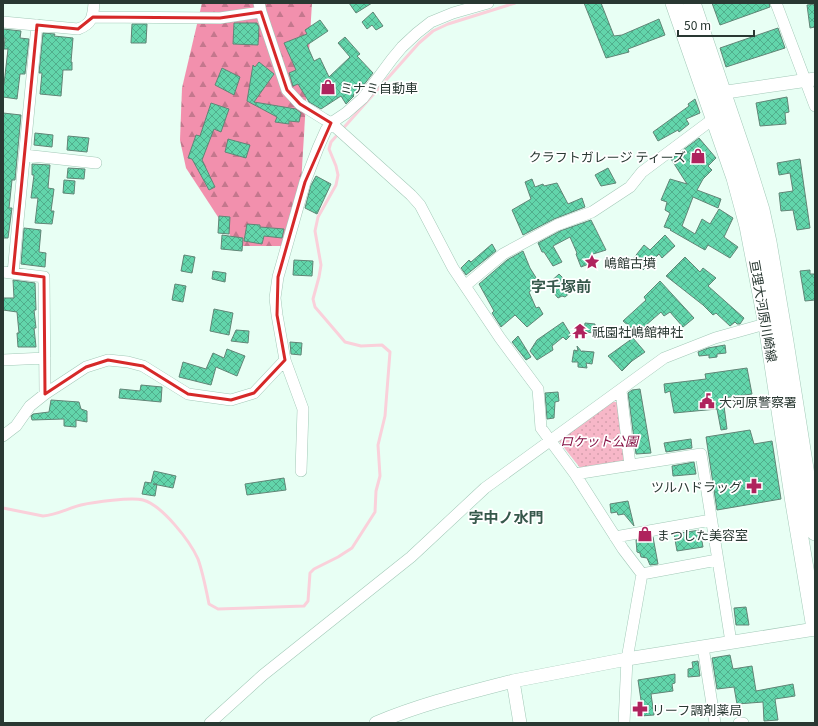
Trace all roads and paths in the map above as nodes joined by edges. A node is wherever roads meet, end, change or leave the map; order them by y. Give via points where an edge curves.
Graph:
1 (94, 3) edge
2 (488, 3) edge
3 (674, 3) edge
4 (692, 3) edge
5 (776, 3) edge
6 (260, 8) edge
7 (93, 17) junction
8 (3, 22) edge
9 (36, 25) junction
10 (810, 80) edge
11 (722, 92) junction
12 (705, 95) junction
13 (815, 106) edge
14 (713, 119) junction
15 (334, 125) junction
16 (24, 155) junction
17 (96, 163) dead end
18 (8, 273) edge
19 (466, 285) junction
20 (774, 324) junction
21 (45, 358) junction
22 (3, 360) edge
23 (285, 360) junction
24 (621, 391) junction
25 (45, 394) junction
26 (3, 436) edge
27 (550, 440) junction
28 (630, 465) junction
29 (301, 471) dead end
30 (575, 474) junction
31 (711, 520) junction
32 (815, 532) edge
33 (615, 537) junction
34 (717, 560) junction
35 (642, 574) junction
36 (815, 629) edge
37 (731, 642) junction
38 (703, 647) junction
39 (627, 659) junction
40 (513, 681) junction
41 (210, 723) edge
42 (376, 723) edge
43 (520, 723) edge
44 (624, 723) edge
45 (715, 723) edge
46 (739, 723) edge
47 (743, 723) edge

1 - 7 street
2 - 15 street via 453,13 432,22 416,33 392,59 363,98
3 - 12 main road, 亘理大河原川崎線
4 - 11 main road, 亘理大河原川崎線
5 - 10 street
6 - 7 street via 220,18
6 - 15 street via 287,90 300,104
7 - 9 street via 85,26 78,29
8 - 9 street
9 - 16 street
10 - 11 street
10 - 13 street
11 - 12 street
11 - 20 main road, 亘理大河原川崎線 via 761,210 768,242
12 - 14 main road, 亘理大河原川崎線
14 - 19 street via 642,172 630,187 592,212 557,225 503,254
14 - 20 main road, 亘理大河原川崎線 via 735,178
15 - 19 street via 420,205 453,268
15 - 23 street via 326,130 305,182 278,277 275,298
16 - 17 street
16 - 18 street
18 - 21 street via 44,277
19 - 27 street via 500,338 538,389 541,428
20 - 24 street via 715,338 664,358
20 - 32 main road, 亘理大河原川崎線
20 - 36 main road, 亘理大河原川崎線 via 794,503
21 - 22 street
21 - 25 street
23 - 25 street via 254,394 231,400 188,394 143,366 108,360 86,367
23 - 29 street via 303,409
24 - 27 street
24 - 28 street
25 - 26 street via 30,406 16,426
27 - 30 street
27 - 41 street via 485,488 411,557 263,675
28 - 30 street
28 - 31 street via 701,454
30 - 33 street
31 - 33 street
31 - 34 street
33 - 35 street
34 - 35 street
34 - 37 street
35 - 39 street
36 - 37 street
37 - 38 street
38 - 39 street
38 - 45 street
39 - 40 street
39 - 44 street
40 - 42 street via 455,696
40 - 43 street
46 - 47 street

